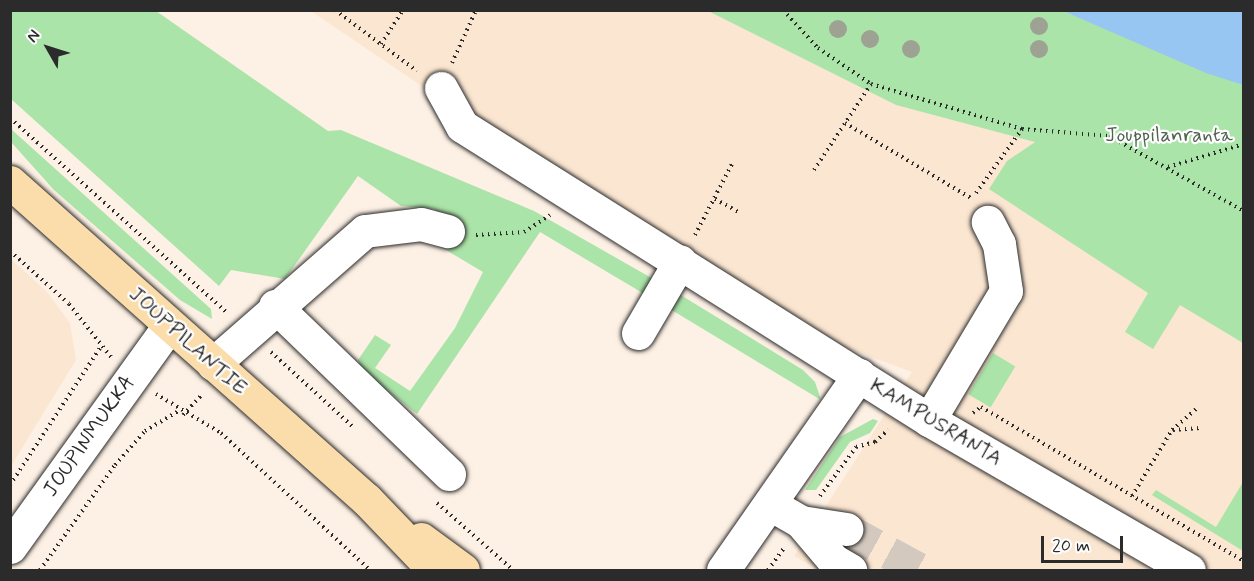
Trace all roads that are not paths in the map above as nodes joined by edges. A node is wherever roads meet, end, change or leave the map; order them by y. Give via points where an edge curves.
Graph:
1 (441, 88) road end
2 (10, 182) edge
3 (981, 211) road end
4 (448, 231) road end
5 (686, 250) junction
6 (275, 306) junction
7 (169, 326) junction
8 (638, 333) dead end
9 (213, 364) junction
10 (859, 375) junction
11 (935, 410) junction
12 (449, 474) dead end
13 (366, 500) junction
14 (770, 504) junction
15 (801, 522) junction
16 (846, 529) tunnel mouth
17 (10, 547) edge
18 (727, 569) edge
19 (434, 570) edge
20 (463, 570) edge
21 (850, 570) edge
22 (1189, 570) edge

1 - 5 street via 462,126
2 - 7 main road, JOUPPILANTIE
3 - 11 street via 1005,266 1006,291
4 - 6 street via 421,224 364,231
5 - 8 street
5 - 10 street
6 - 9 street
6 - 12 street
7 - 9 main road, JOUPPILANTIE
7 - 17 street, JOUPINMUKKA
9 - 13 main road, JOUPPILANTIE
10 - 11 street, KAMPUSRANTA
10 - 14 street, KAMPUSRANTA
11 - 22 street, KAMPUSRANTA
13 - 19 main road, JOUPPILANTIE
13 - 20 main road, JOUPPILANTIE
14 - 15 street
14 - 18 street, KAMPUSRANTA
15 - 16 street
15 - 21 street via 833,560

